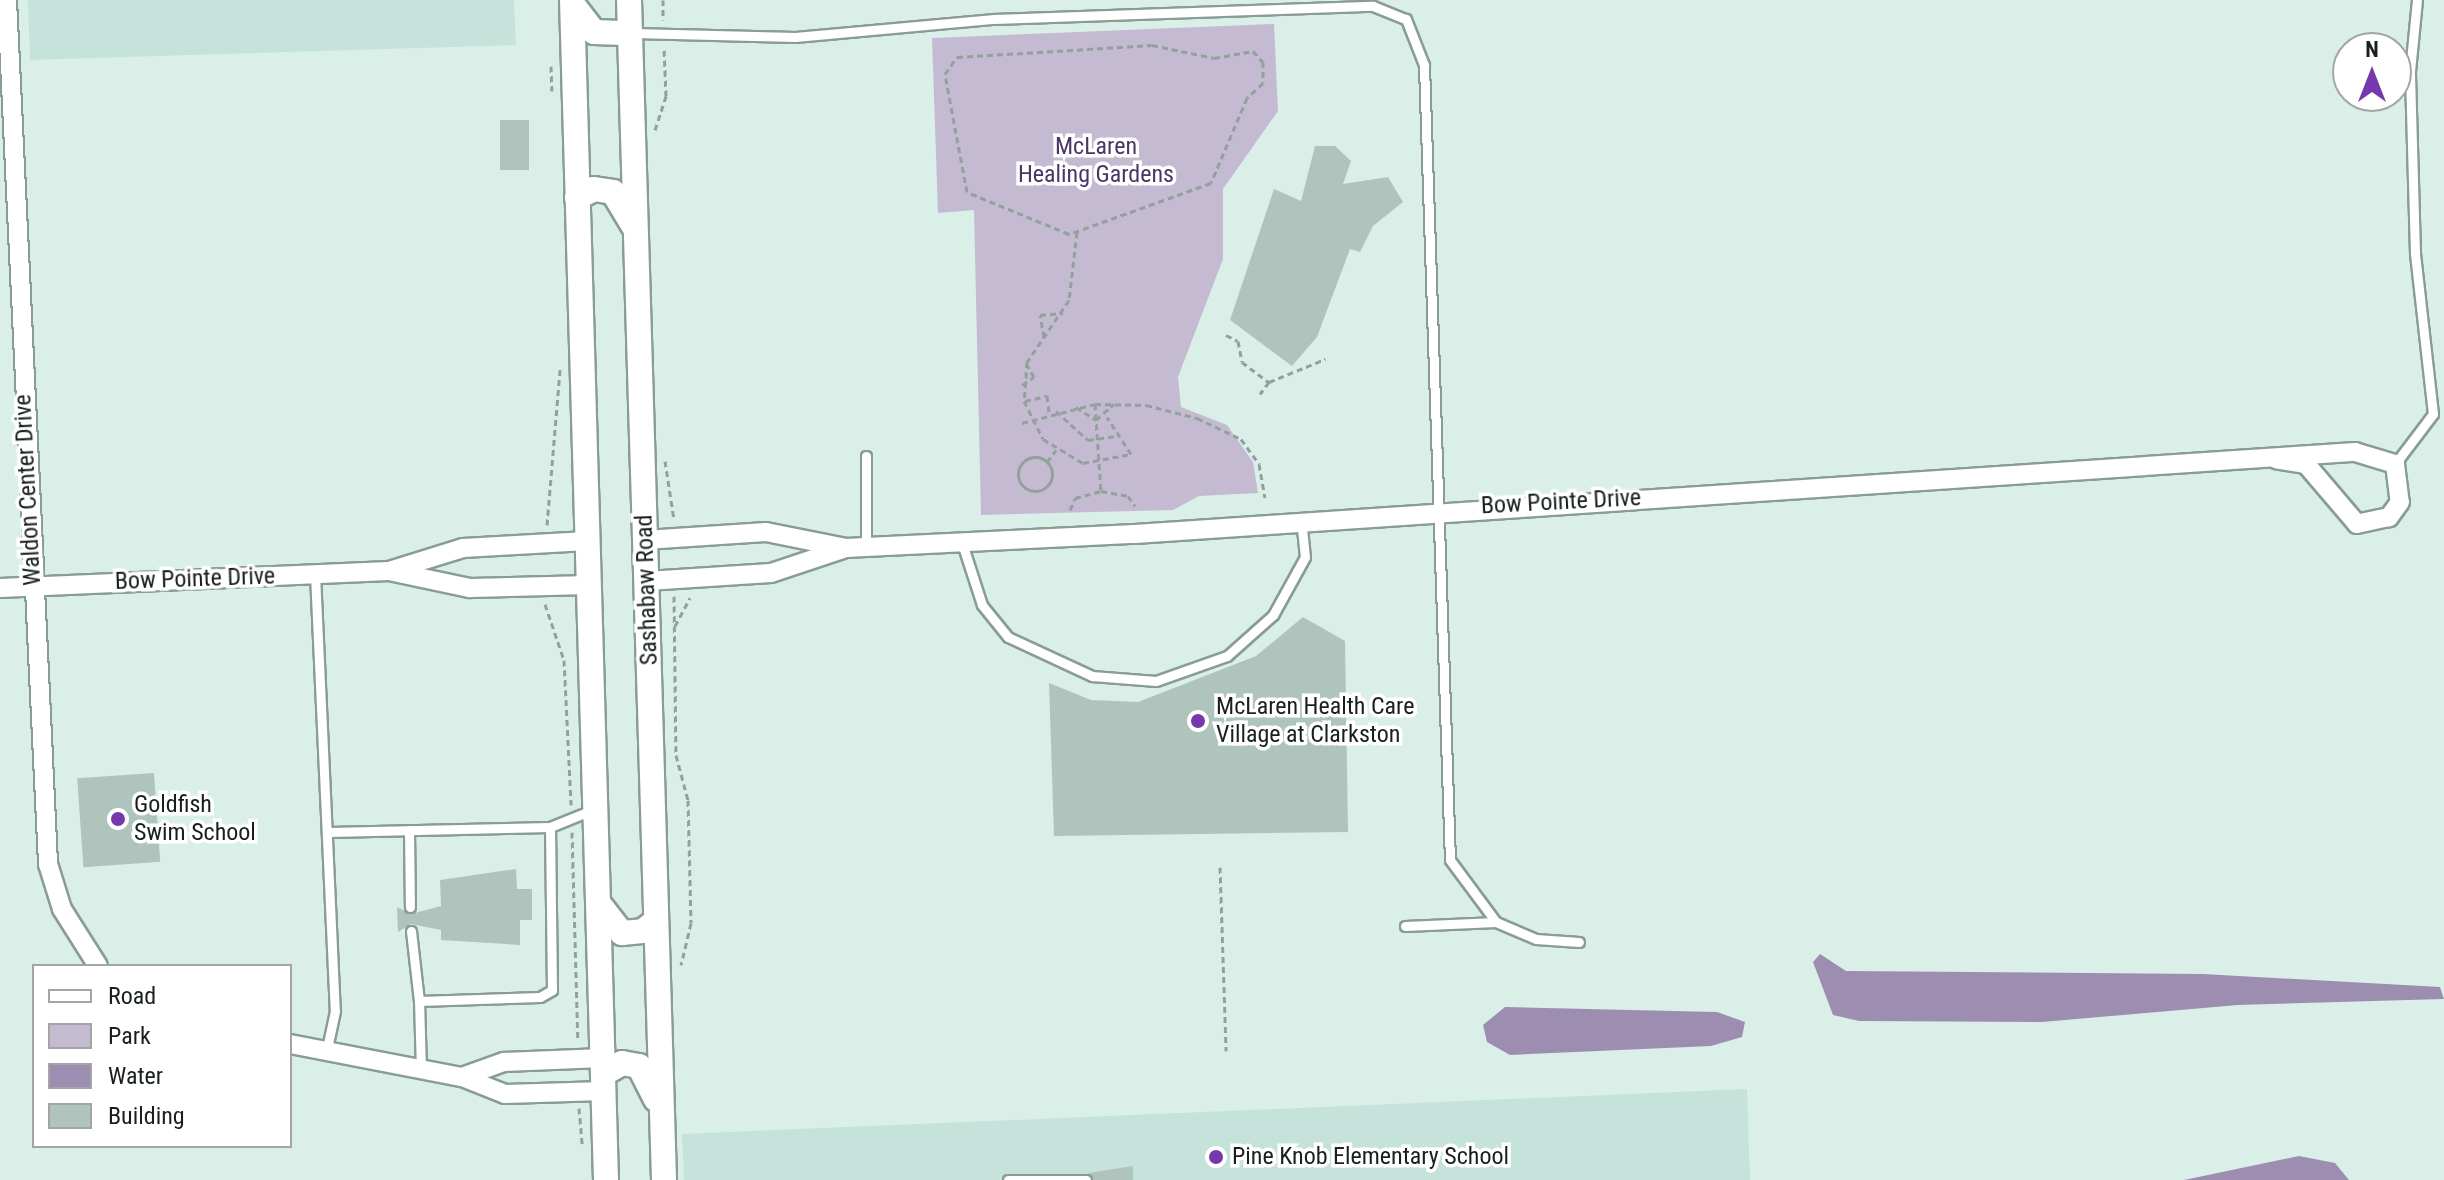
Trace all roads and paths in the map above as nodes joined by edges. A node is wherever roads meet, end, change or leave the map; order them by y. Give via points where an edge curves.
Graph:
1 (7, 0) edge
2 (629, 0) edge
3 (663, 0) edge
4 (2417, 0) edge
5 (572, 2) edge
6 (663, 32) junction
7 (630, 33) junction
8 (4, 40) edge
9 (653, 136) dead end
10 (577, 198) junction
11 (636, 231) junction
12 (1077, 232) junction
13 (1064, 313) junction
14 (1226, 335) dead end
15 (1044, 337) junction
16 (1325, 359) dead end
17 (1027, 365) junction
18 (560, 367) dead end
19 (1269, 382) junction
20 (1022, 385) junction
21 (1260, 394) dead end
22 (1024, 401) junction
23 (1095, 404) junction
24 (1114, 404) junction
25 (1076, 407) junction
26 (1056, 411) junction
27 (1049, 413) junction
28 (1107, 417) junction
29 (1030, 419) junction
30 (1096, 420) junction
31 (1022, 423) dead end
32 (1120, 435) junction
33 (1098, 442) junction
34 (662, 446) dead end
35 (1056, 450) junction
36 (866, 456) dead end
37 (2276, 459) junction
38 (1047, 462) junction
39 (1099, 464) junction
40 (2395, 464) junction
41 (1101, 491) junction
42 (1265, 497) dead end
43 (1135, 506) dead end
44 (1070, 510) dead end
45 (1436, 510) junction
46 (1301, 521) junction
47 (673, 538) junction
48 (645, 540) junction
49 (961, 540) junction
50 (587, 541) junction
51 (548, 543) junction
52 (866, 547) junction
53 (846, 548) junction
54 (389, 571) junction
55 (315, 574) junction
56 (674, 579) junction
57 (647, 581) junction
58 (32, 585) junction
59 (589, 585) junction
60 (544, 587) junction
61 (0, 588) edge
62 (702, 594) dead end
63 (673, 628) junction
64 (595, 808) junction
65 (572, 819) junction
66 (550, 827) junction
67 (409, 830) junction
68 (329, 832) junction
69 (1220, 867) dead end
70 (598, 902) junction
71 (410, 907) dead end
72 (656, 921) junction
73 (1496, 922) junction
74 (1405, 926) dead end
75 (411, 931) dead end
76 (1579, 942) dead end
77 (97, 964) edge
78 (677, 978) dead end
79 (419, 1001) junction
80 (292, 1044) edge
81 (1226, 1051) dead end
82 (326, 1053) junction
83 (597, 1070) junction
84 (421, 1071) junction
85 (462, 1077) junction
86 (578, 1091) junction
87 (662, 1120) junction
88 (583, 1152) dead end
89 (606, 1180) edge
90 (664, 1180) edge
91 (1008, 1180) edge
92 (1086, 1180) edge

1 - 8 street, Waldon Center Drive
2 - 7 main road, Sashabaw Road
3 - 6 path
4 - 40 lane via 2410,71 2415,237 2433,414
5 - 7 main road via 594,32
5 - 10 main road
6 - 7 lane
6 - 9 path via 666,96
6 - 45 lane via 795,37 994,19 1373,6 1406,19 1424,65
7 - 11 main road, Sashabaw Road
8 - 58 street, Waldon Center Drive
10 - 11 main road via 594,189 613,192
10 - 50 main road
11 - 48 main road, Sashabaw Road
12 - 12 path via 1211,183 1247,98 1263,83 1258,53 1206,58 1152,45 957,57 946,83 967,192 1044,228
12 - 13 path
13 - 15 path
13 - 15 path via 1040,315
14 - 19 path via 1238,341 1242,362
15 - 17 path
16 - 19 path
17 - 20 path
17 - 20 path via 1034,377
18 - 51 path via 551,417
19 - 21 path
20 - 22 path
22 - 27 path via 1047,396
22 - 29 path
23 - 24 path
23 - 25 path
23 - 30 path
24 - 28 path
24 - 42 path via 1168,410 1229,432 1259,464
25 - 26 path
25 - 30 path
26 - 27 path
26 - 33 path via 1070,432
27 - 29 path
28 - 30 path
28 - 32 path
29 - 31 path
29 - 35 path
30 - 33 path
32 - 33 path
32 - 39 path via 1131,454
33 - 39 path
34 - 47 path
35 - 38 path
35 - 39 path
36 - 52 lane
37 - 40 street, Bow Pointe Drive via 2355,452
37 - 40 street, Bow Pointe Drive via 2306,464 2357,524 2389,517 2400,502
37 - 45 street, Bow Pointe Drive
38 - 38 path via 1025,460 1021,485 1046,487
39 - 41 path
41 - 43 path via 1128,496
41 - 44 path via 1075,498
45 - 46 street, Bow Pointe Drive
45 - 73 lane via 1445,833 1467,891
46 - 49 street, Bow Pointe Drive
46 - 49 lane via 1305,557 1273,615 1227,656 1156,681 1092,676 1008,637 982,605
47 - 48 street, Bow Pointe Drive
47 - 53 street, Bow Pointe Drive via 766,532
48 - 57 main road, Sashabaw Road
49 - 52 street, Bow Pointe Drive
50 - 51 street, Bow Pointe Drive
50 - 59 main road
51 - 54 street, Bow Pointe Drive via 463,548
52 - 53 street, Bow Pointe Drive
53 - 56 street, Bow Pointe Drive via 771,573
54 - 55 street, Bow Pointe Drive
54 - 60 street, Bow Pointe Drive via 470,588
55 - 58 street, Bow Pointe Drive
55 - 68 lane
56 - 57 street, Bow Pointe Drive
56 - 63 path
57 - 72 main road, Sashabaw Road
58 - 61 street, Bow Pointe Drive
58 - 77 street, Waldon Center Drive via 48,864 68,921
59 - 60 street, Bow Pointe Drive
59 - 64 main road
60 - 65 path via 564,660
62 - 63 path via 683,606
63 - 78 path via 691,923
64 - 65 lane
64 - 70 main road
65 - 66 lane
65 - 83 path
66 - 67 lane
66 - 79 lane via 552,990 540,997
67 - 68 lane
67 - 71 lane
68 - 82 lane via 335,1011
69 - 81 path
70 - 72 main road via 622,933 637,934
70 - 83 main road
72 - 87 main road, Sashabaw Road
73 - 74 lane
73 - 76 lane via 1536,939
75 - 79 lane
79 - 84 lane
80 - 82 street
82 - 84 street
83 - 85 street via 504,1062
83 - 86 street
83 - 87 main road via 622,1063 643,1069
83 - 89 main road
84 - 85 street
85 - 86 street via 505,1094
86 - 88 path
87 - 90 main road, Sashabaw Road
91 - 92 lane

